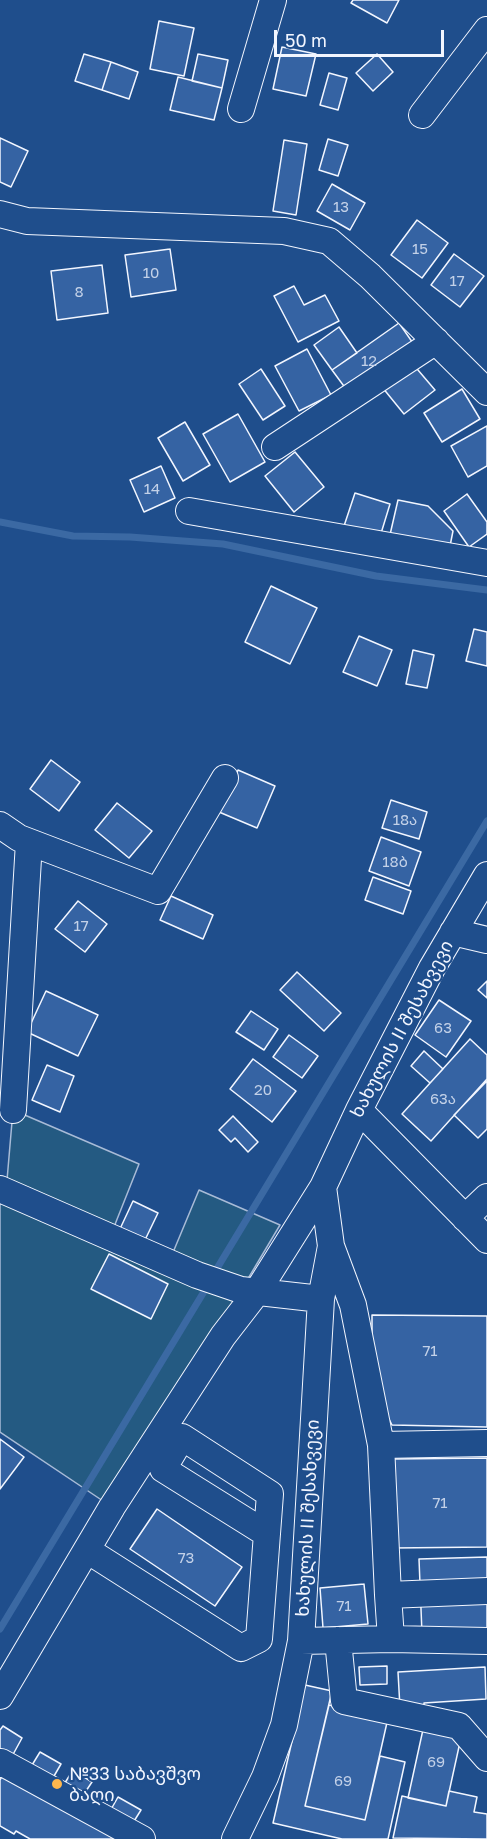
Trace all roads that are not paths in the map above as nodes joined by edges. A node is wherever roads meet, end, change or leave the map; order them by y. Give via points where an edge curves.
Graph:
1 (273, 0) edge
2 (487, 30) edge
3 (241, 109) dead end
4 (422, 115) dead end
5 (0, 214) edge
6 (436, 341) junction
7 (487, 392) edge
8 (275, 447) dead end
9 (189, 511) dead end
10 (487, 563) edge
11 (225, 778) dead end
12 (0, 825) edge
13 (29, 842) junction
14 (487, 874) edge
15 (453, 932) junction
16 (487, 940) edge
17 (13, 1110) dead end
18 (359, 1110) junction
19 (323, 1187) junction
20 (0, 1189) edge
21 (487, 1197) edge
22 (465, 1218) junction
23 (487, 1240) edge
24 (331, 1245) junction
25 (257, 1292) junction
26 (321, 1299) junction
27 (487, 1443) edge
28 (381, 1445) junction
29 (267, 1534) dead end
30 (87, 1550) junction
31 (487, 1591) edge
32 (388, 1595) junction
33 (391, 1638) junction
34 (338, 1640) junction
35 (301, 1641) junction
36 (487, 1641) edge
37 (0, 1696) edge
38 (487, 1758) edge
39 (0, 1764) edge
40 (142, 1839) edge
41 (235, 1839) edge

1 - 3 street
2 - 4 street
5 - 6 street via 27,221 284,231 329,241
6 - 7 street
6 - 8 street
9 - 10 street
11 - 13 street via 158,891
12 - 13 street
13 - 17 street
14 - 15 street, ხახულის II შესახვევი
15 - 16 street
15 - 18 street, ხახულის II შესახვევი
18 - 19 street, ხახულის II შესახვევი
18 - 22 street
19 - 24 street, ხახულის II შესახვევი
19 - 25 street, ხახულის II შესახვევი
20 - 25 street via 208,1279
21 - 22 street
22 - 23 street
24 - 26 street, ხახულის II შესახვევი
24 - 28 street via 352,1305
25 - 26 street
25 - 30 street, ხახულის II შესახვევი via 223,1335
26 - 35 street, ხახულის II შესახვევი
27 - 28 street
28 - 32 street
29 - 30 street via 259,1639 242,1648
30 - 37 street, ხახულის II შესახვევი
31 - 32 street
32 - 33 street
33 - 34 street
33 - 36 street
34 - 35 street
34 - 38 street via 344,1701 459,1726
35 - 41 street, ხახულის II შესახვევი via 284,1725 265,1777
39 - 40 street

